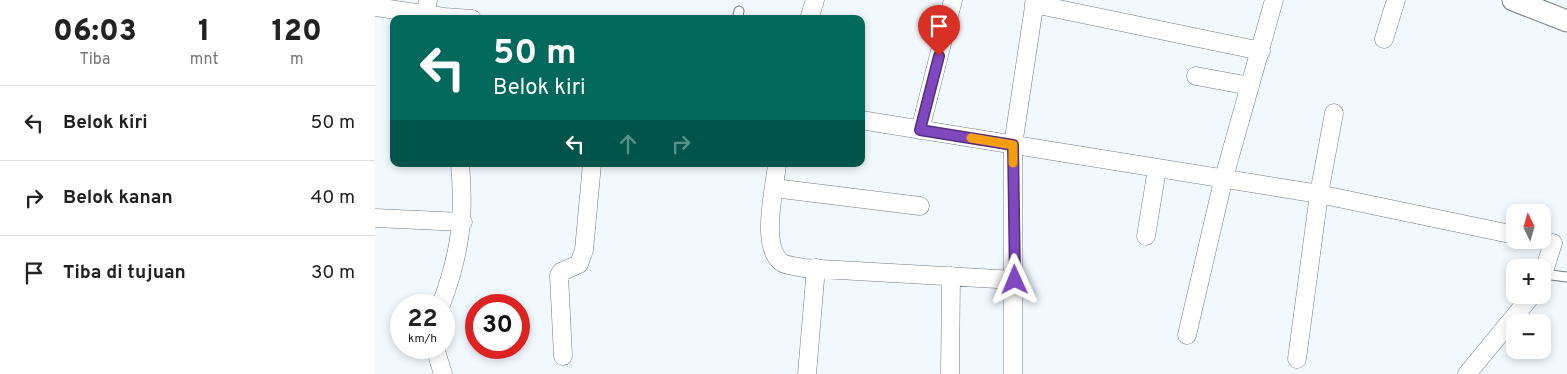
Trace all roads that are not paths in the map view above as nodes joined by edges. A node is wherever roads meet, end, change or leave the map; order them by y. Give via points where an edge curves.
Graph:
1 (815, 0) edge
2 (953, 0) edge
3 (1273, 0) edge
4 (1396, 0) edge
5 (1513, 0) edge
6 (1035, 2) edge
7 (375, 7) edge
8 (426, 7) edge
9 (439, 15) edge
10 (810, 15) edge
11 (1567, 21) edge
12 (1384, 39) dead end
13 (1261, 51) junction
14 (1196, 76) dead end
15 (1250, 86) junction
16 (1334, 113) dead end
17 (865, 121) edge
18 (920, 130) junction
19 (1013, 145) junction
20 (460, 167) edge
21 (592, 167) edge
22 (777, 167) edge
23 (1157, 169) junction
24 (1223, 180) junction
25 (775, 188) junction
26 (1319, 194) junction
27 (920, 206) dead end
28 (375, 218) edge
29 (463, 222) junction
30 (1506, 233) edge
31 (1146, 236) dead end
32 (1554, 242) edge
33 (1548, 259) edge
34 (816, 268) junction
35 (1551, 275) edge
36 (951, 276) junction
37 (1567, 277) edge
38 (1015, 280) junction
39 (445, 294) edge
40 (1524, 304) edge
41 (1187, 335) dead end
42 (563, 356) dead end
43 (438, 359) edge
44 (1297, 359) dead end
45 (443, 374) edge
46 (807, 374) edge
47 (950, 374) edge
48 (1013, 374) edge
49 (1467, 374) edge

1 - 10 street
2 - 18 street
3 - 13 street
4 - 12 street
5 - 11 street
6 - 13 street
6 - 19 street
7 - 8 street
8 - 9 street
13 - 15 street
14 - 15 street
15 - 24 street
16 - 26 street
17 - 18 street
18 - 19 street
19 - 23 street
19 - 38 street
20 - 29 street
21 - 42 street via 584,250 579,264 559,275
22 - 25 street
23 - 24 street
23 - 31 street
24 - 26 street
24 - 41 street
25 - 27 street
25 - 34 street via 770,238 773,253 782,263
26 - 30 street
26 - 44 street
28 - 29 street
29 - 39 street via 456,262
32 - 33 street
34 - 36 street
34 - 46 street
35 - 37 lane
36 - 38 street
36 - 47 street
38 - 48 street
40 - 49 street
43 - 45 street

